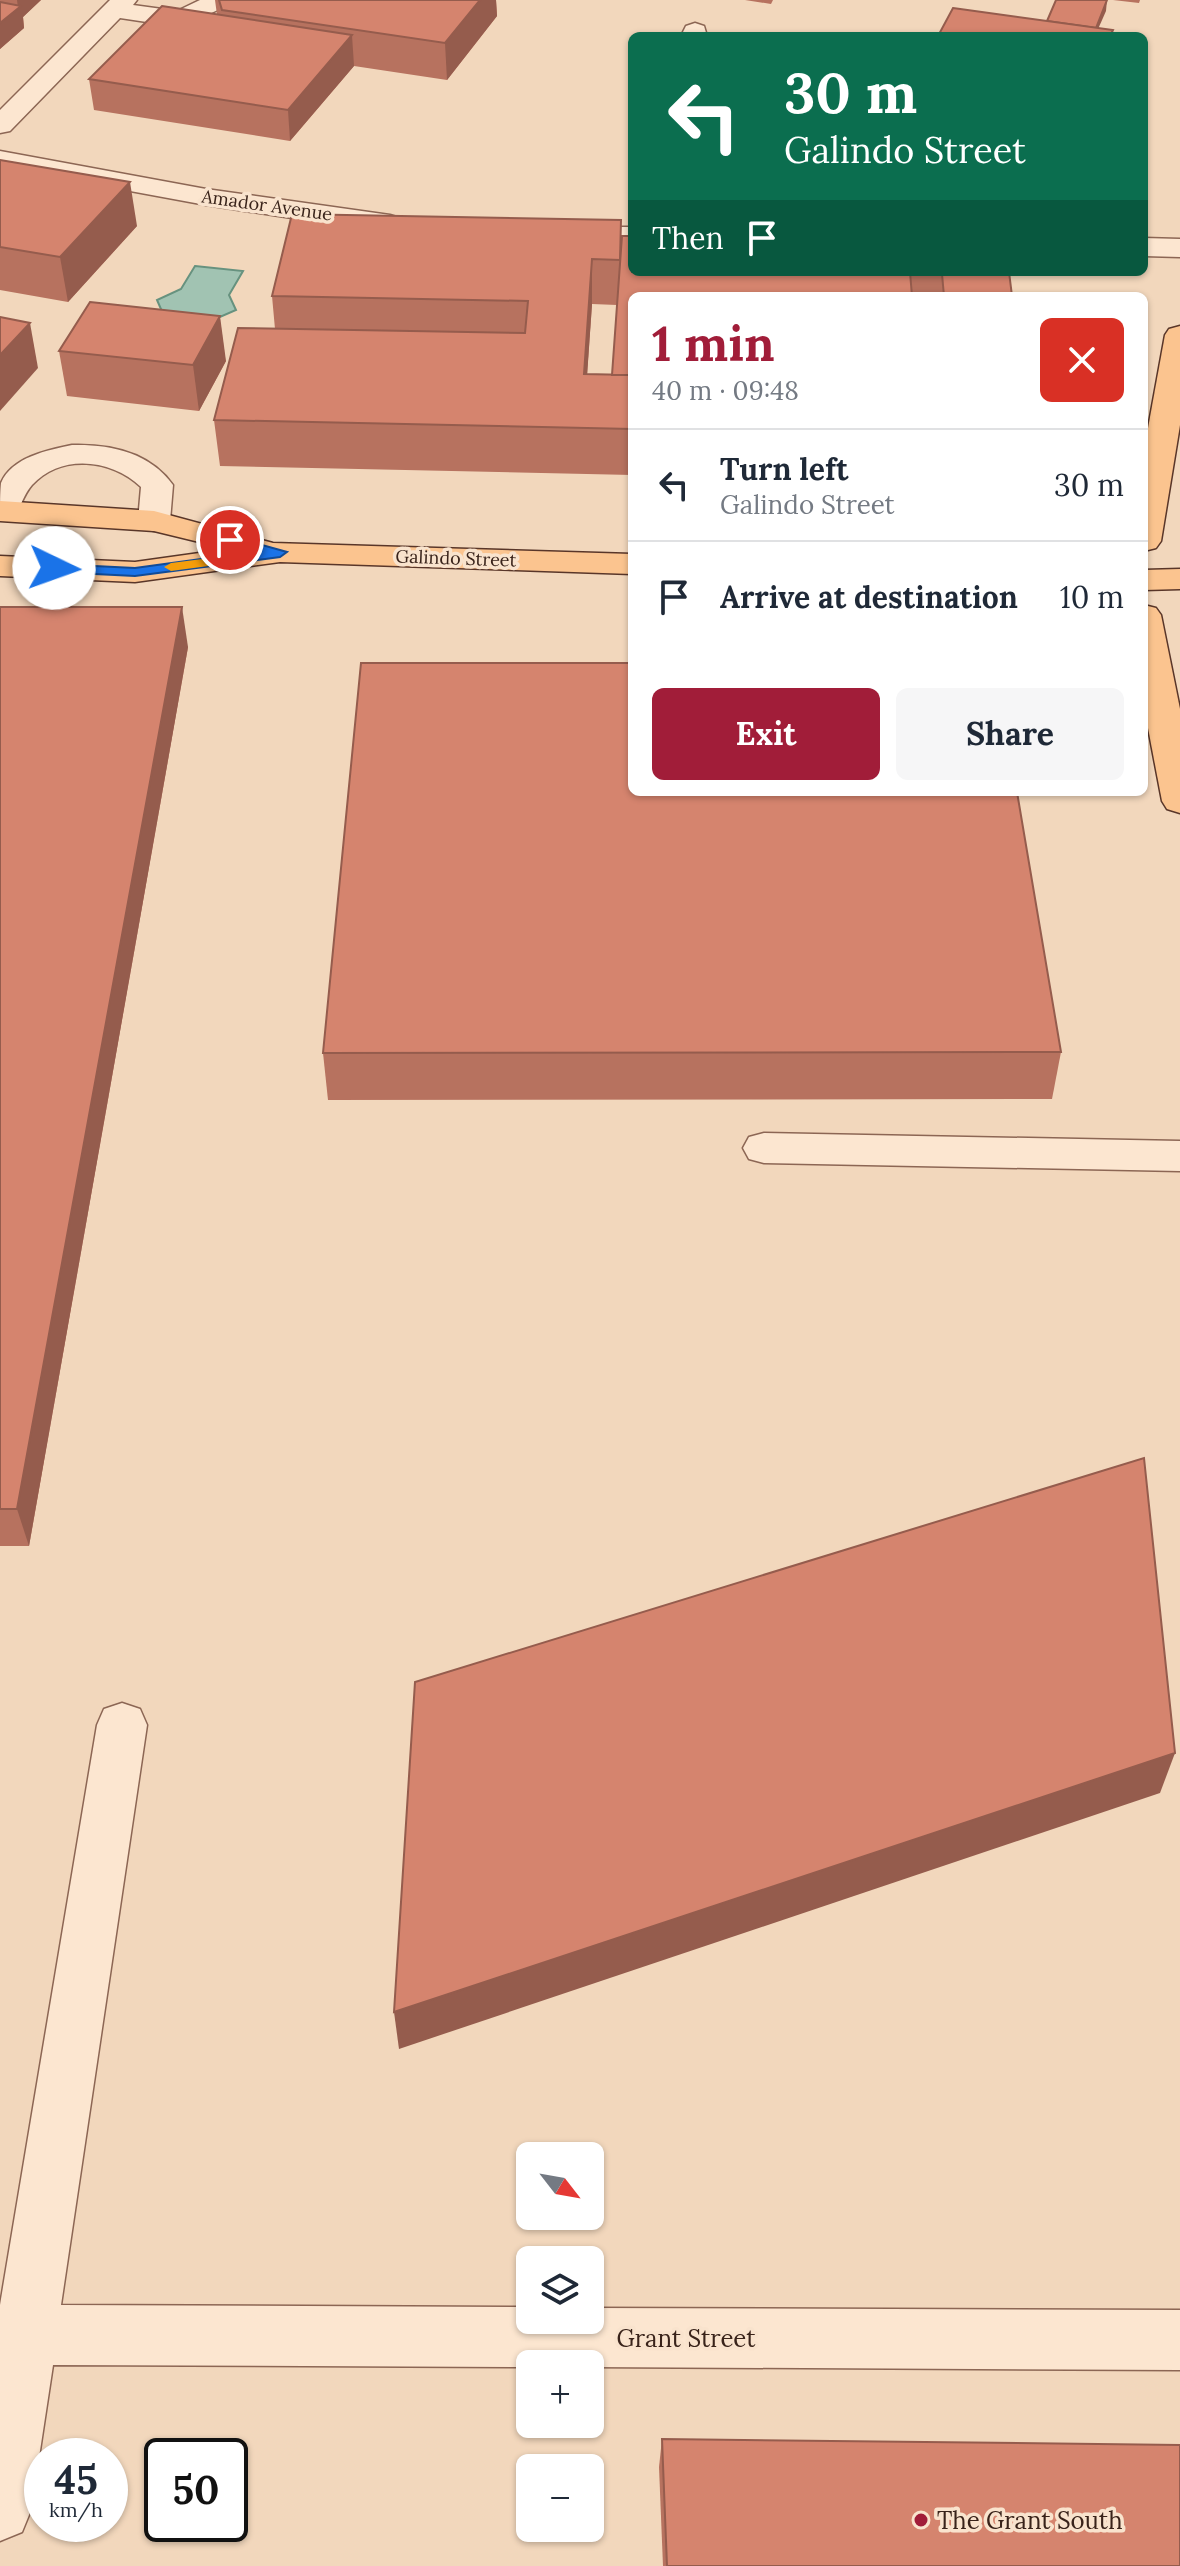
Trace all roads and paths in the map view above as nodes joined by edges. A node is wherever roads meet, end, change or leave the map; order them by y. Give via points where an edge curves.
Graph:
1 (220, 0) edge
2 (119, 5) edge
3 (0, 125) edge
4 (0, 159) edge
5 (424, 227) edge
6 (532, 235) edge
7 (628, 236) edge
8 (1148, 247) edge
9 (1180, 248) edge
10 (1180, 335) edge
11 (1, 511) edge
12 (1148, 518) edge
13 (154, 521) junction
14 (280, 552) junction
15 (628, 564) edge
16 (0, 566) edge
17 (1180, 579) edge
18 (1148, 580) edge
19 (1148, 636) edge
20 (1180, 801) edge
21 (764, 1148) dead end
22 (1180, 1156) edge
23 (122, 1725) dead end
24 (12, 2335) edge
25 (1180, 2340) edge
26 (0, 2510) edge

1 - 2 street via 180,19
2 - 3 street
4 - 5 street, Amador Avenue via 206,197
6 - 7 street
8 - 9 street
10 - 12 main road
11 - 13 main road, Galindo Street
11 - 13 street via 21,478 49,461 82,455 118,457 144,470 157,485
13 - 14 main road, Galindo Street
14 - 15 main road, Galindo Street
14 - 16 main road, Galindo Street via 135,572
17 - 18 main road
19 - 20 main road
21 - 22 street
23 - 24 street
24 - 25 street, Grant Street
24 - 26 street

